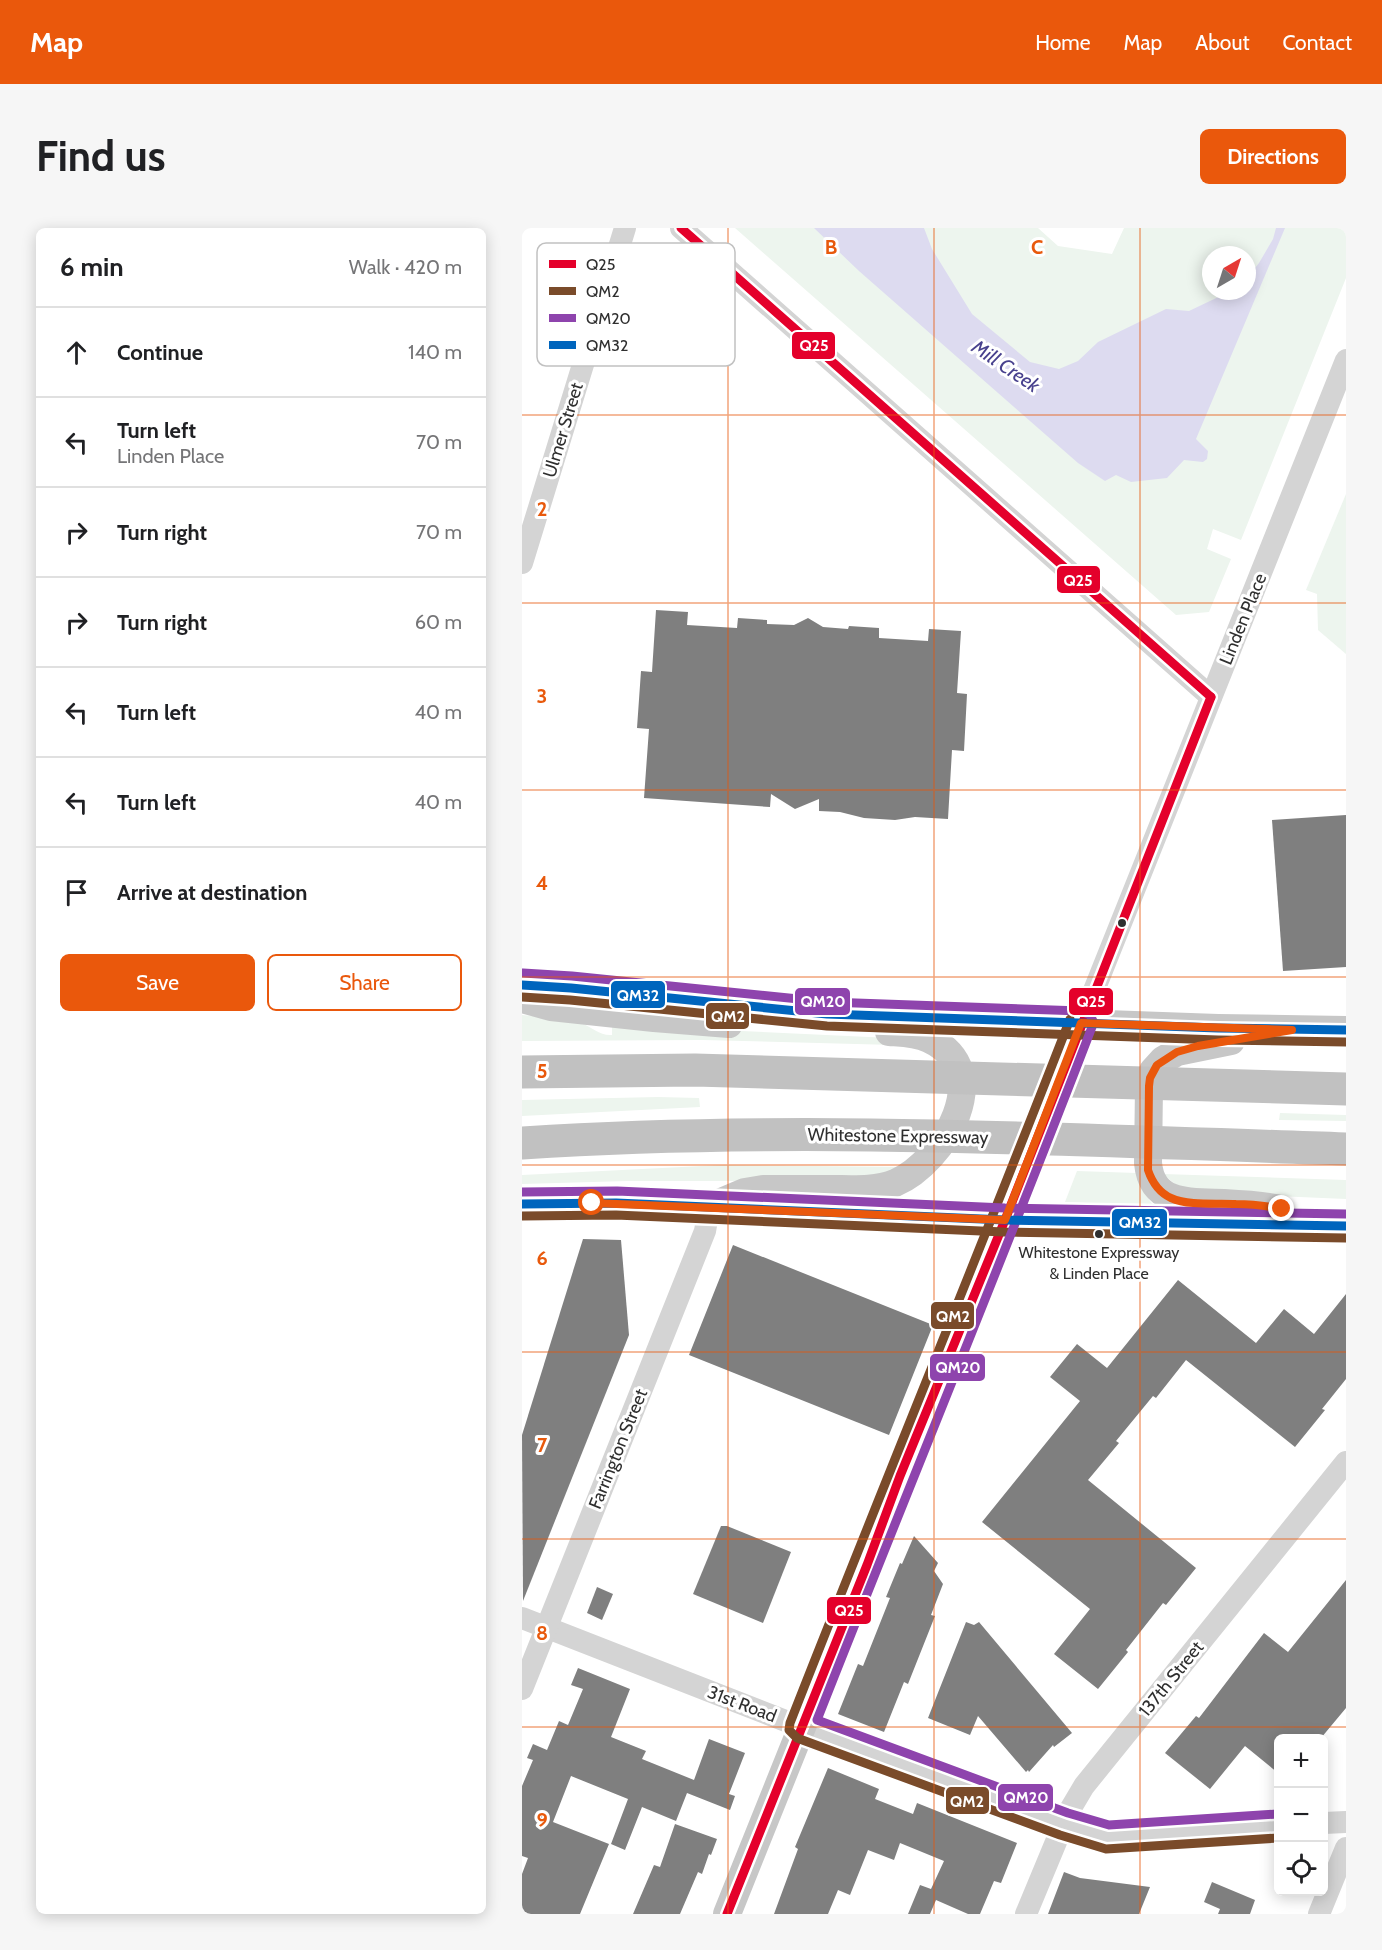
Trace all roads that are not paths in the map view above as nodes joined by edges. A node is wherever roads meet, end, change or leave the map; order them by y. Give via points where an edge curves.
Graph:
1 (626, 228) edge
2 (681, 228) edge
3 (621, 243) edge
4 (698, 243) edge
5 (735, 276) edge
6 (1346, 360) edge
7 (583, 366) edge
8 (522, 564) edge
9 (1211, 698) junction
10 (522, 985) edge
11 (522, 999) edge
12 (1081, 1023) junction
13 (1292, 1030) junction
14 (1346, 1030) edge
15 (522, 1072) edge
16 (1346, 1089) edge
17 (522, 1143) edge
18 (1346, 1149) edge
19 (522, 1204) edge
20 (709, 1208) junction
21 (1005, 1220) junction
22 (1346, 1224) edge
23 (1346, 1462) edge
24 (522, 1618) edge
25 (546, 1628) junction
26 (522, 1689) edge
27 (801, 1727) junction
28 (1346, 1822) edge
29 (1328, 1823) edge
30 (1064, 1824) junction
31 (1274, 1826) edge
32 (1346, 1848) edge
33 (727, 1914) edge
34 (1026, 1914) edge
35 (1319, 1914) edge

1 - 3 street, Ulmer Street
2 - 4 street
5 - 9 street
6 - 9 street, Linden Place
7 - 8 street, Ulmer Street
9 - 12 street, Linden Place
10 - 12 main road via 827,1014
11 - 20 main road via 550,1007 654,1018 916,1034 938,1044 955,1064 961,1092 955,1120 932,1154 905,1177 874,1188 754,1190
12 - 13 main road
12 - 21 main road, Linden Place
13 - 14 main road
13 - 22 main road via 1186,1049 1157,1065 1149,1086 1150,1175 1160,1191 1179,1201 1266,1206
15 - 16 highway via 695,1070
17 - 18 highway, Whitestone Expressway via 795,1134
19 - 20 main road via 616,1203
20 - 21 main road
20 - 25 street, Farrington Street via 705,1231
21 - 22 main road
21 - 27 main road, Linden Place
23 - 30 street, 137th Street via 1084,1786
24 - 25 street, 31st Road
25 - 26 street, Farrington Street
25 - 27 street, 31st Road
27 - 30 street, 31st Road
27 - 33 main road, Linden Place
28 - 29 street
30 - 31 street, 31st Road via 1108,1837
30 - 34 street, 137th Street
32 - 35 street

